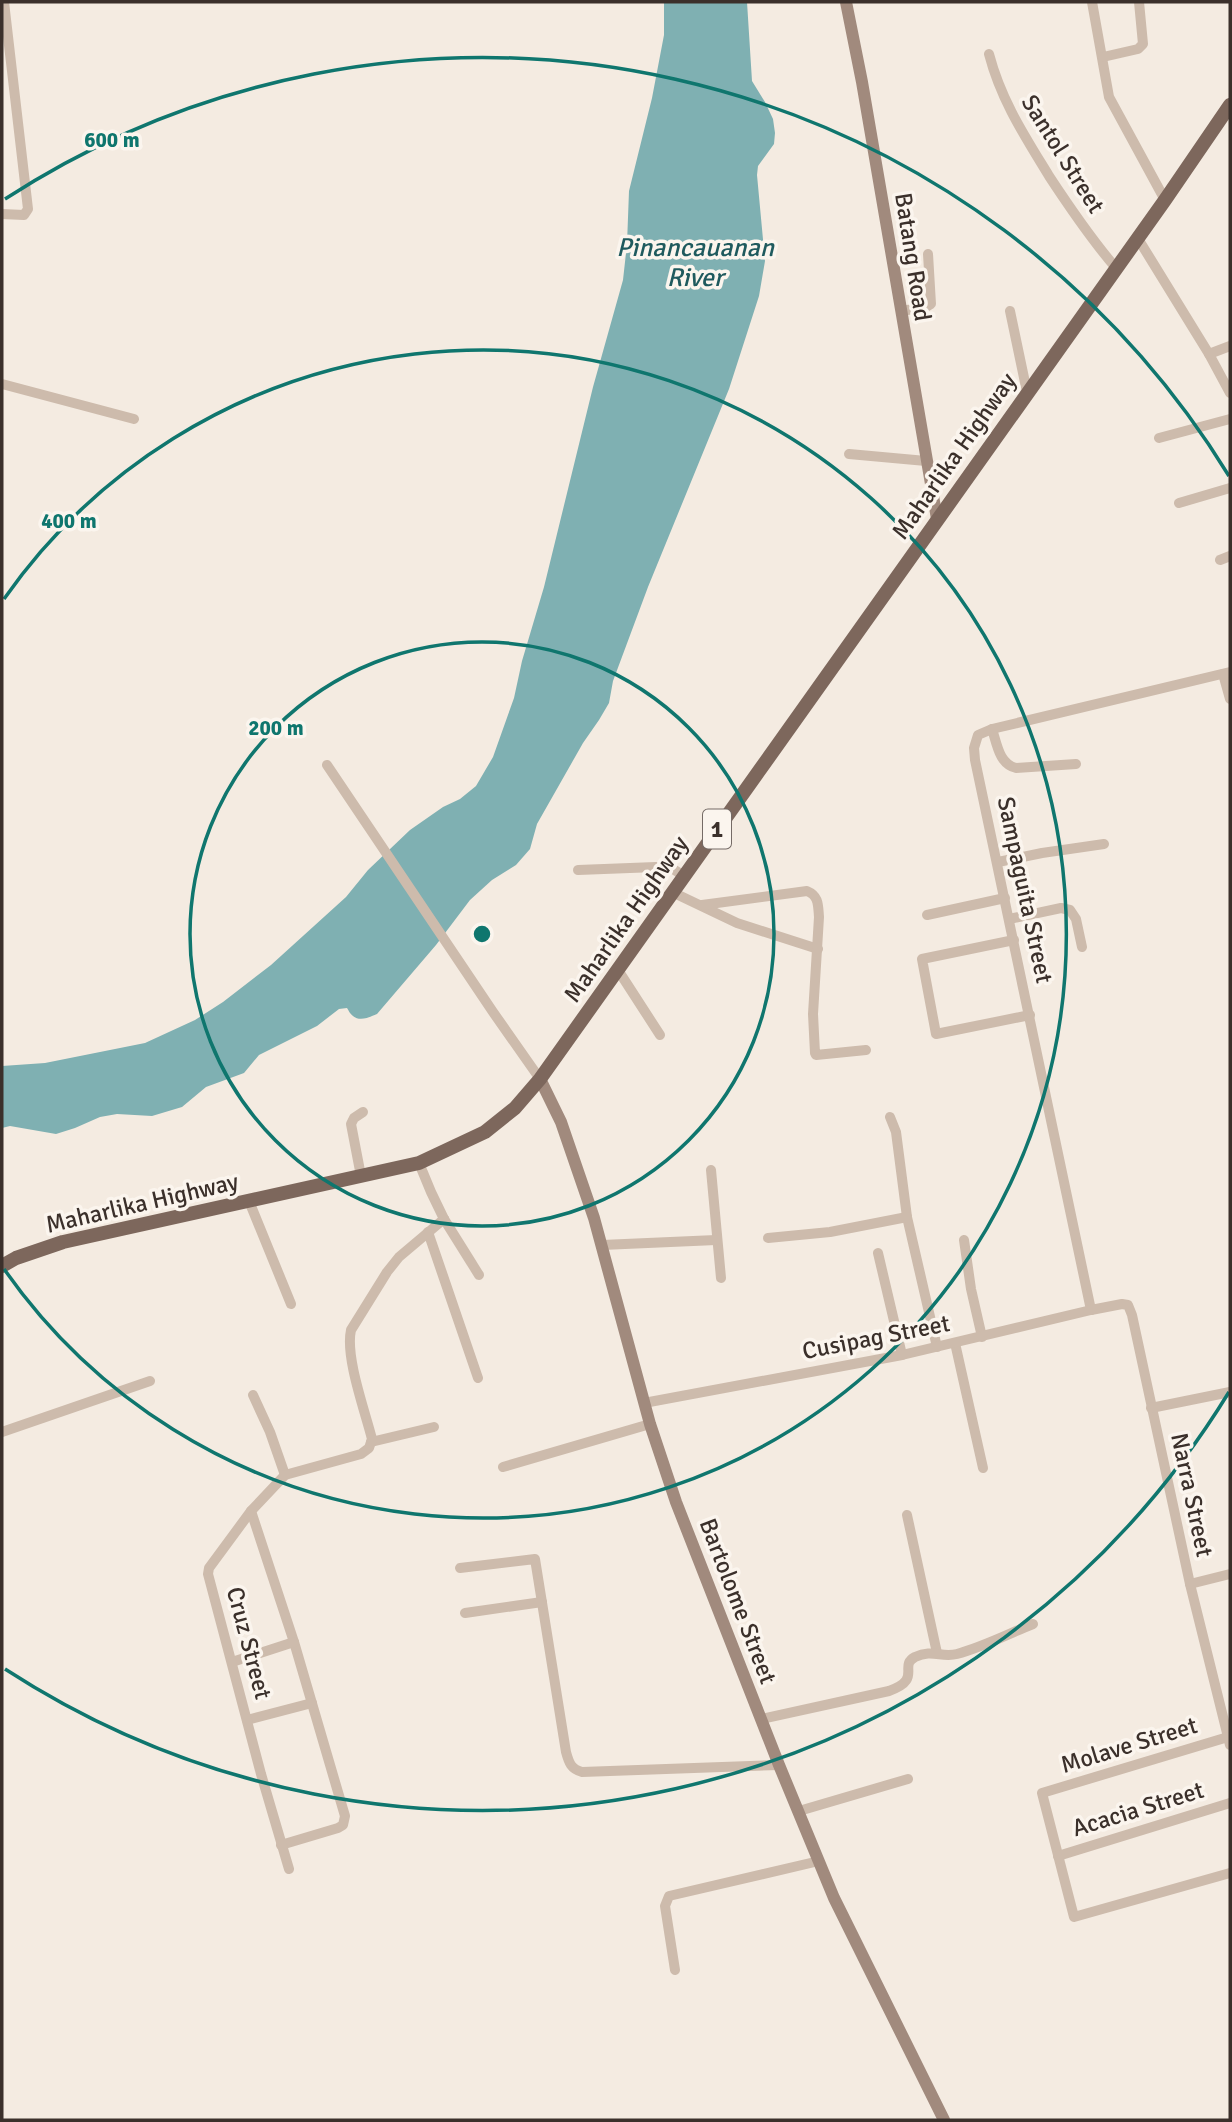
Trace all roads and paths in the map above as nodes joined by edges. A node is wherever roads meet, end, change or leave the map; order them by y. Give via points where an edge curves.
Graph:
1 (4, 2) edge
2 (846, 2) edge
3 (1092, 2) edge
4 (1139, 2) edge
5 (989, 54) dead end
6 (1103, 57) junction
7 (1230, 105) edge
8 (1165, 200) junction
9 (2, 214) edge
10 (1137, 237) junction
11 (928, 254) dead end
12 (1116, 268) junction
13 (901, 311) junction
14 (1010, 311) dead end
15 (1230, 346) edge
16 (1209, 354) junction
17 (2, 384) edge
18 (1027, 392) junction
19 (1230, 393) edge
20 (134, 419) dead end
21 (1230, 419) edge
22 (1159, 438) dead end
23 (849, 454) dead end
24 (926, 461) junction
25 (1230, 488) edge
26 (1179, 503) dead end
27 (937, 519) junction
28 (1230, 556) edge
29 (1220, 560) dead end
30 (1226, 673) edge
31 (1230, 699) edge
32 (992, 729) junction
33 (1076, 764) dead end
34 (327, 765) dead end
35 (1104, 844) dead end
36 (998, 862) junction
37 (656, 867) dead end
38 (578, 870) dead end
39 (672, 892) junction
40 (1005, 898) junction
41 (702, 905) junction
42 (928, 915) dead end
43 (1009, 919) junction
44 (1014, 940) junction
45 (1082, 947) dead end
46 (818, 949) junction
47 (618, 970) junction
48 (1030, 1015) junction
49 (660, 1035) dead end
50 (866, 1050) dead end
51 (540, 1079) junction
52 (363, 1112) dead end
53 (890, 1116) dead end
54 (419, 1163) junction
55 (711, 1170) dead end
56 (361, 1176) junction
57 (249, 1201) junction
58 (907, 1217) junction
59 (444, 1219) junction
60 (428, 1232) junction
61 (768, 1238) dead end
62 (716, 1240) junction
63 (964, 1240) dead end
64 (602, 1245) junction
65 (878, 1253) dead end
66 (2, 1266) edge
67 (479, 1275) dead end
68 (721, 1278) dead end
69 (291, 1304) dead end
70 (1116, 1305) joint
71 (1091, 1310) junction
72 (982, 1336) junction
73 (955, 1343) junction
74 (937, 1347) junction
75 (902, 1355) junction
76 (478, 1378) dead end
77 (150, 1381) dead end
78 (1230, 1392) edge
79 (253, 1395) dead end
80 (644, 1403) junction
81 (1151, 1408) junction
82 (650, 1424) junction
83 (434, 1427) dead end
84 (2, 1432) edge
85 (372, 1442) junction
86 (503, 1467) dead end
87 (983, 1468) dead end
88 (285, 1475) junction
89 (251, 1511) junction
90 (906, 1515) dead end
91 (460, 1569) dead end
92 (1230, 1574) edge
93 (1190, 1584) junction
94 (542, 1602) junction
95 (465, 1613) dead end
96 (1033, 1624) dead end
97 (294, 1643) junction
98 (937, 1653) junction
99 (232, 1662) junction
100 (312, 1703) junction
101 (761, 1719) junction
102 (247, 1720) junction
103 (1229, 1741) edge
104 (779, 1765) junction
105 (908, 1779) dead end
106 (1230, 1803) edge
107 (799, 1811) junction
108 (281, 1844) junction
109 (1058, 1856) junction
110 (819, 1861) junction
111 (289, 1869) dead end
112 (1230, 1873) edge
113 (674, 1969) dead end
114 (944, 2120) edge

1 - 9 street via 29,209 24,215
2 - 13 street, Batang Road
3 - 6 street
4 - 6 street via 1143,44
5 - 12 street, Santol Street via 1013,117 1069,207
6 - 8 street via 1109,97
7 - 8 main road, Maharlika Highway / 1
8 - 10 main road, Maharlika Highway / 1
10 - 12 main road, Maharlika Highway / 1
10 - 16 street
11 - 13 street via 931,304
12 - 18 main road, Maharlika Highway / 1
13 - 24 street, Batang Road
14 - 18 street
15 - 16 street
16 - 19 street
17 - 20 street
18 - 27 main road, Maharlika Highway / 1
21 - 22 street
23 - 24 street
24 - 27 street, Batang Road
25 - 26 street
27 - 39 main road, Maharlika Highway / 1 via 679,872
28 - 29 street
30 - 31 street
30 - 32 street
32 - 33 street via 1008,766
32 - 36 street, Sampaguita Street via 978,735 974,748
34 - 51 street
35 - 36 street
36 - 40 street, Sampaguita Street
37 - 38 street
39 - 41 street
39 - 47 main road, Maharlika Highway / 1
40 - 42 street
40 - 43 street, Sampaguita Street
41 - 46 street via 737,923
41 - 46 street via 807,891 818,903
43 - 44 street, Sampaguita Street
43 - 45 street via 1070,910
44 - 48 street, Sampaguita Street
44 - 48 street via 922,959 936,1034
46 - 50 street via 815,1053 824,1056
47 - 49 street
47 - 51 main road, Maharlika Highway / 1
48 - 71 street, Sampaguita Street
51 - 54 main road, Maharlika Highway / 1 via 515,1108 485,1132
51 - 64 street, Bartolome Street via 561,1122
52 - 56 street via 351,1124
53 - 58 street
54 - 56 main road, Maharlika Highway / 1
54 - 59 street
55 - 62 street
56 - 57 main road, Maharlika Highway / 1
57 - 66 main road, Maharlika Highway / 1 via 63,1242
57 - 69 street
58 - 61 street
58 - 74 street
59 - 60 street
59 - 67 street
60 - 76 street
60 - 85 street via 387,1272 351,1330 351,1356
62 - 64 street
62 - 68 street
63 - 72 street
64 - 80 street, Bartolome Street
65 - 75 street
70 - 71 street, Cusipag Street
70 - 81 street, Narra Street via 1126,1304 1131,1311
71 - 72 street, Cusipag Street
72 - 73 street, Cusipag Street
73 - 74 street, Cusipag Street
73 - 87 street
74 - 75 street, Cusipag Street
75 - 80 street, Cusipag Street
77 - 84 street
78 - 81 street
79 - 88 street
80 - 82 street, Bartolome Street
81 - 93 street, Narra Street
82 - 86 street
82 - 101 street, Bartolome Street
83 - 85 street
85 - 88 street via 361,1454
88 - 89 street, Cruz Street
89 - 97 street
89 - 99 street, Cruz Street via 208,1574
90 - 98 street
91 - 94 street via 535,1559
92 - 93 street
93 - 103 street, Narra Street
94 - 95 street
94 - 104 street via 566,1752 576,1771
96 - 98 street via 955,1654
97 - 99 street
97 - 100 street
98 - 101 street via 911,1659 908,1680 899,1688
99 - 102 street, Cruz Street
100 - 102 street
100 - 108 street via 345,1820 338,1828
101 - 104 street, Bartolome Street
102 - 108 street, Cruz Street
103 - 109 street, Molave Street via 1042,1793
104 - 107 street, Bartolome Street
105 - 107 street
106 - 109 street, Acacia Street
107 - 110 street, Bartolome Street
108 - 111 street, Cruz Street
109 - 112 street via 1074,1917
110 - 113 street via 669,1896 666,1906
110 - 114 street, Bartolome Street

